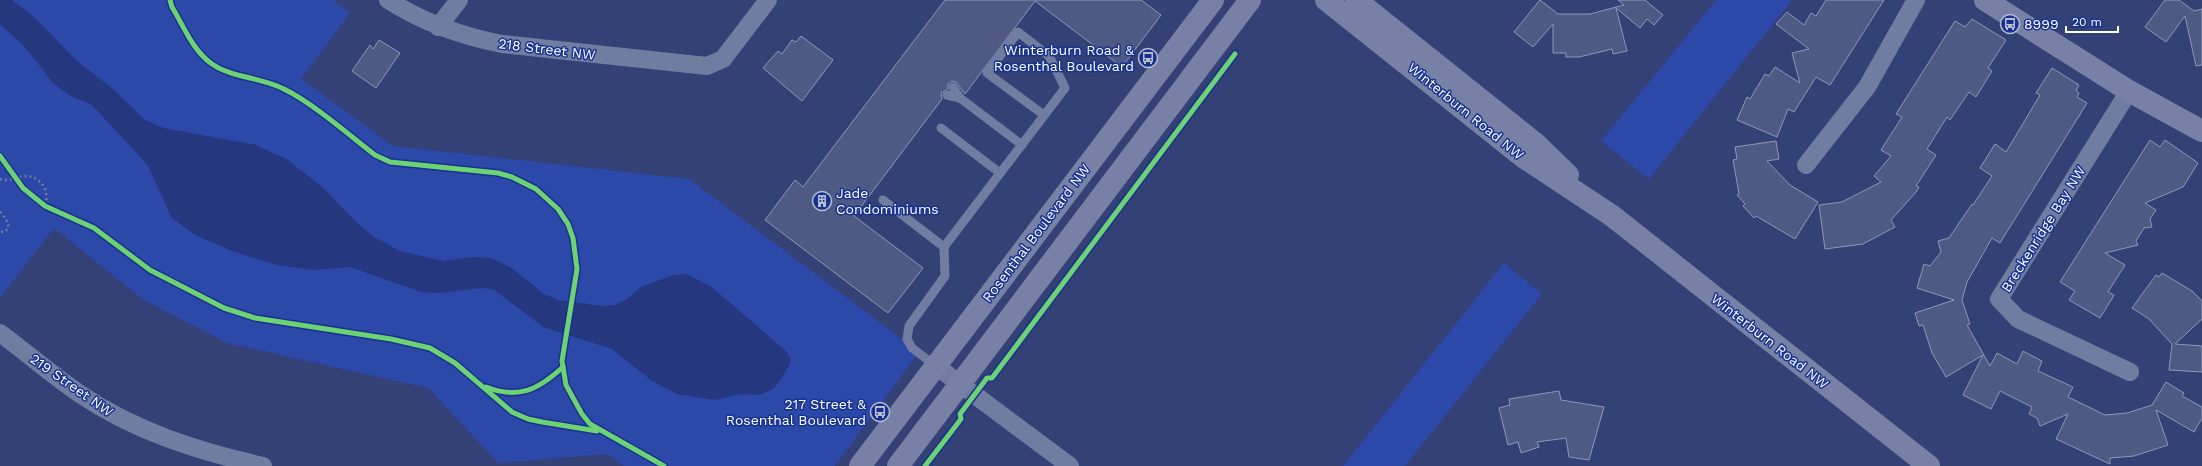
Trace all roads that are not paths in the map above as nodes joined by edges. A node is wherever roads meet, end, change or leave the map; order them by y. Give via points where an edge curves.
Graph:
1 (388, 0) edge
2 (459, 0) edge
3 (768, 0) edge
4 (1213, 0) edge
5 (1250, 0) edge
6 (1326, 0) edge
7 (1356, 0) edge
8 (1916, 0) edge
9 (1985, 0) edge
10 (438, 27) junction
11 (953, 88) dead end
12 (2129, 91) junction
13 (947, 95) dead end
14 (960, 98) junction
15 (1044, 115) junction
16 (941, 128) dead end
17 (2202, 131) edge
18 (1022, 144) junction
19 (1806, 165) dead end
20 (1000, 173) junction
21 (883, 200) dead end
22 (1611, 215) junction
23 (944, 247) junction
24 (0, 333) edge
25 (936, 366) junction
26 (2130, 372) dead end
27 (960, 383) junction
28 (263, 466) edge
29 (860, 466) edge
30 (898, 466) edge
31 (1070, 466) edge
32 (1929, 466) edge

1 - 10 street, 218 Street NW
2 - 10 street
3 - 10 street, 218 Street NW via 723,59 715,64 698,66 502,44
4 - 25 street, Rosenthal Boulevard NW
5 - 27 street
6 - 22 street, Winterburn Road NW via 1523,157
7 - 22 street, Winterburn Road NW via 1535,143
8 - 19 street via 1867,86
9 - 12 street
11 - 14 lane
12 - 17 street
12 - 26 street, Breckenridge Bay NW via 1999,299 2018,319
13 - 14 lane
14 - 18 lane
15 - 15 lane via 1064,88 1049,56 1018,32 987,73
15 - 18 lane
16 - 20 lane
18 - 20 lane
20 - 23 lane
21 - 23 lane
22 - 32 street, Winterburn Road NW
23 - 25 lane via 945,276 909,326 907,338 912,348
24 - 28 street, 219 Street NW via 80,394 115,415 173,442
25 - 27 street
25 - 29 street, Rosenthal Boulevard NW
27 - 30 street
27 - 31 street

